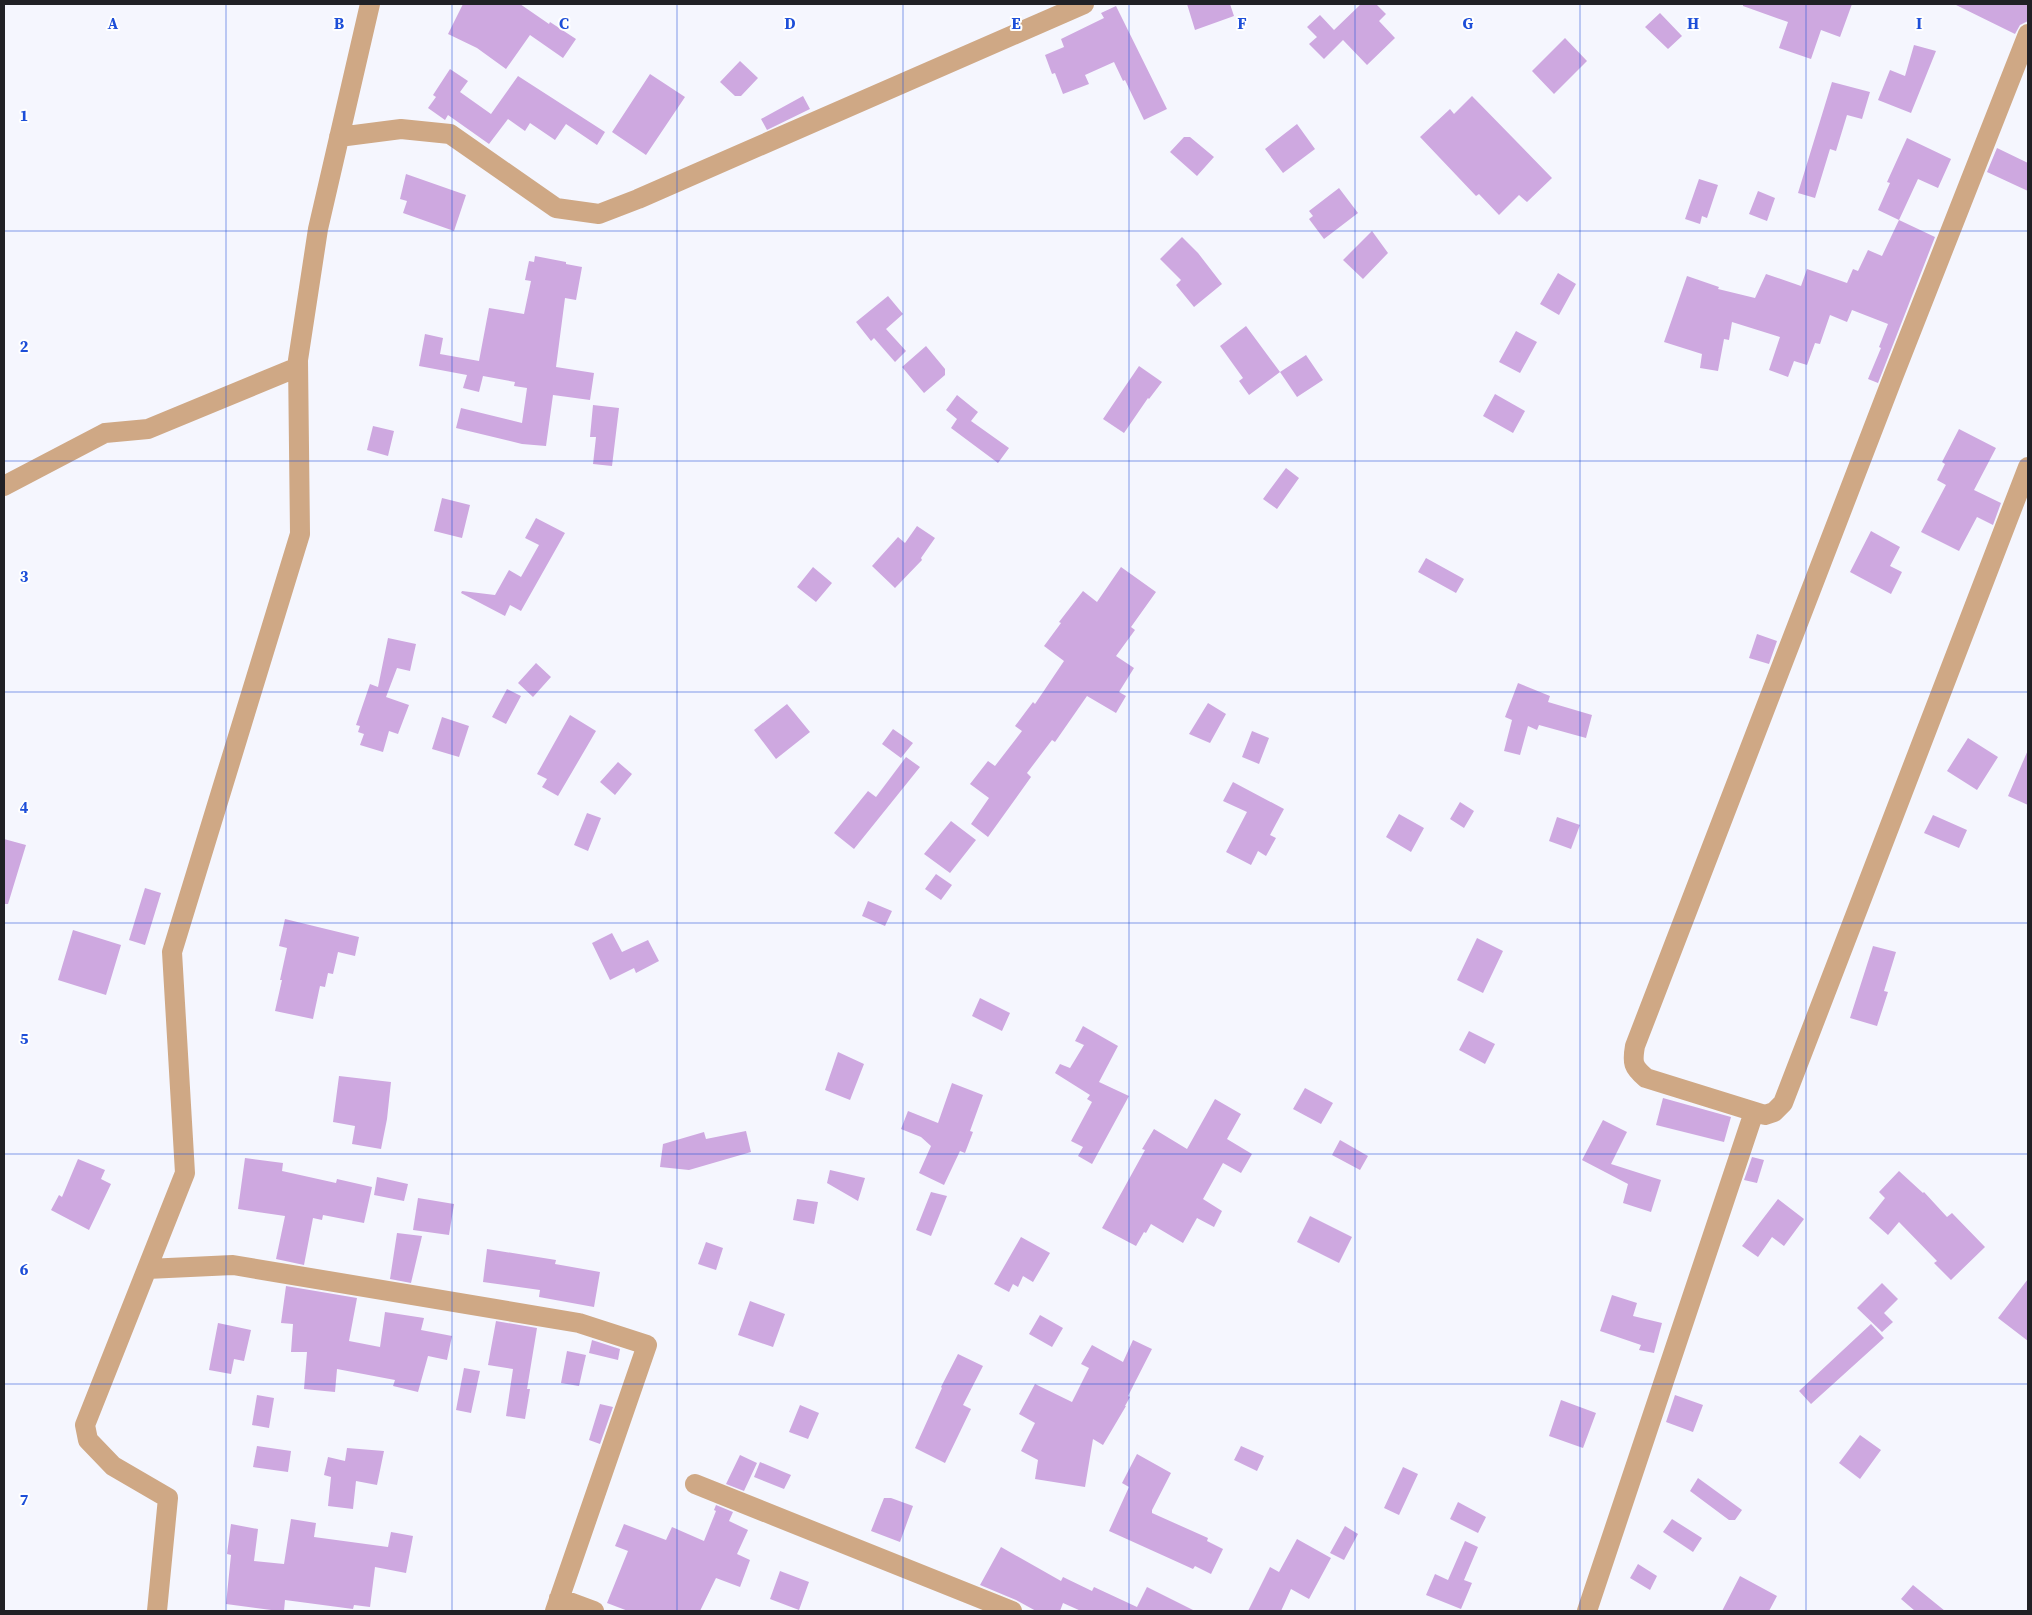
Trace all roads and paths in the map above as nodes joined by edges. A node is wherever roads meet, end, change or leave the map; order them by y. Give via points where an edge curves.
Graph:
1 (370, 4) edge
2 (1084, 4) edge
3 (2028, 34) edge
4 (339, 137) junction
5 (298, 367) junction
6 (2028, 467) edge
7 (4, 486) edge
8 (1754, 1112) junction
9 (147, 1269) junction
10 (695, 1484) dead end
11 (557, 1604) edge
12 (157, 1611) edge
13 (594, 1611) edge
14 (1012, 1611) edge
15 (1587, 1611) edge

1 - 4 street
2 - 4 street via 599,214 556,208 450,134 401,130
3 - 8 street via 1635,1046 1632,1060 1636,1070 1646,1078
4 - 5 street via 318,229
5 - 7 street via 148,429 105,434
5 - 9 street via 300,534 172,952 185,1173
6 - 8 street via 1783,1103 1765,1115
8 - 15 street
9 - 11 street via 232,1265 579,1323 648,1345
9 - 12 street via 85,1425 88,1440 113,1466 168,1498
10 - 14 street
11 - 13 street

